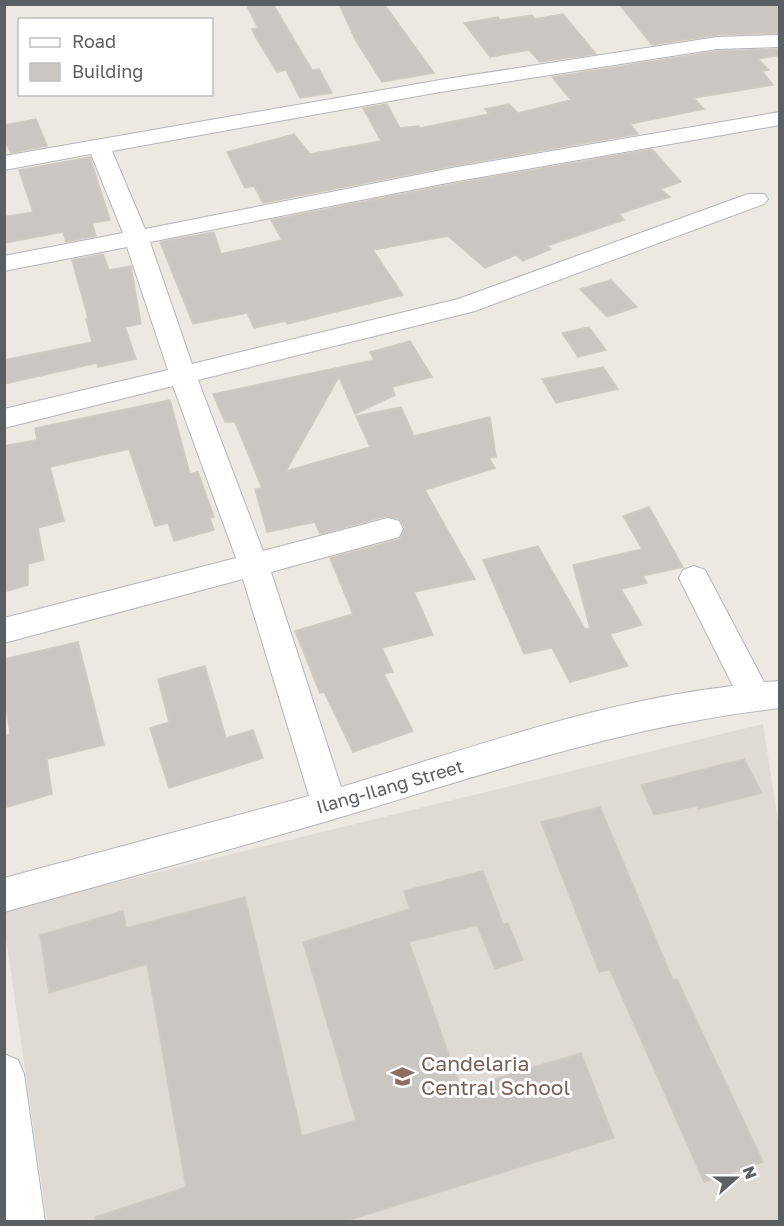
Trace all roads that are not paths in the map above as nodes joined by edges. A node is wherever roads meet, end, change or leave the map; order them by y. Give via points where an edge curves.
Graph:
1 (780, 40) edge
2 (780, 118) edge
3 (99, 145) junction
4 (4, 164) edge
5 (756, 199) dead end
6 (136, 236) junction
7 (4, 264) edge
8 (183, 376) junction
9 (4, 419) edge
10 (388, 529) dead end
11 (254, 566) junction
12 (694, 578) dead end
13 (4, 631) edge
14 (767, 695) edge
15 (329, 805) junction
16 (4, 896) edge
17 (4, 1074) edge
18 (23, 1221) edge

1 - 3 street via 717,43
2 - 6 street via 452,175
3 - 4 street
3 - 6 street
5 - 8 street via 466,305
6 - 7 street
6 - 8 street
8 - 9 street
8 - 11 street
10 - 11 street
11 - 13 street
11 - 15 street
12 - 14 street
14 - 15 street, Ilang-Ilang Street via 661,711 578,731
15 - 16 street, Ilang-Ilang Street
17 - 18 street

